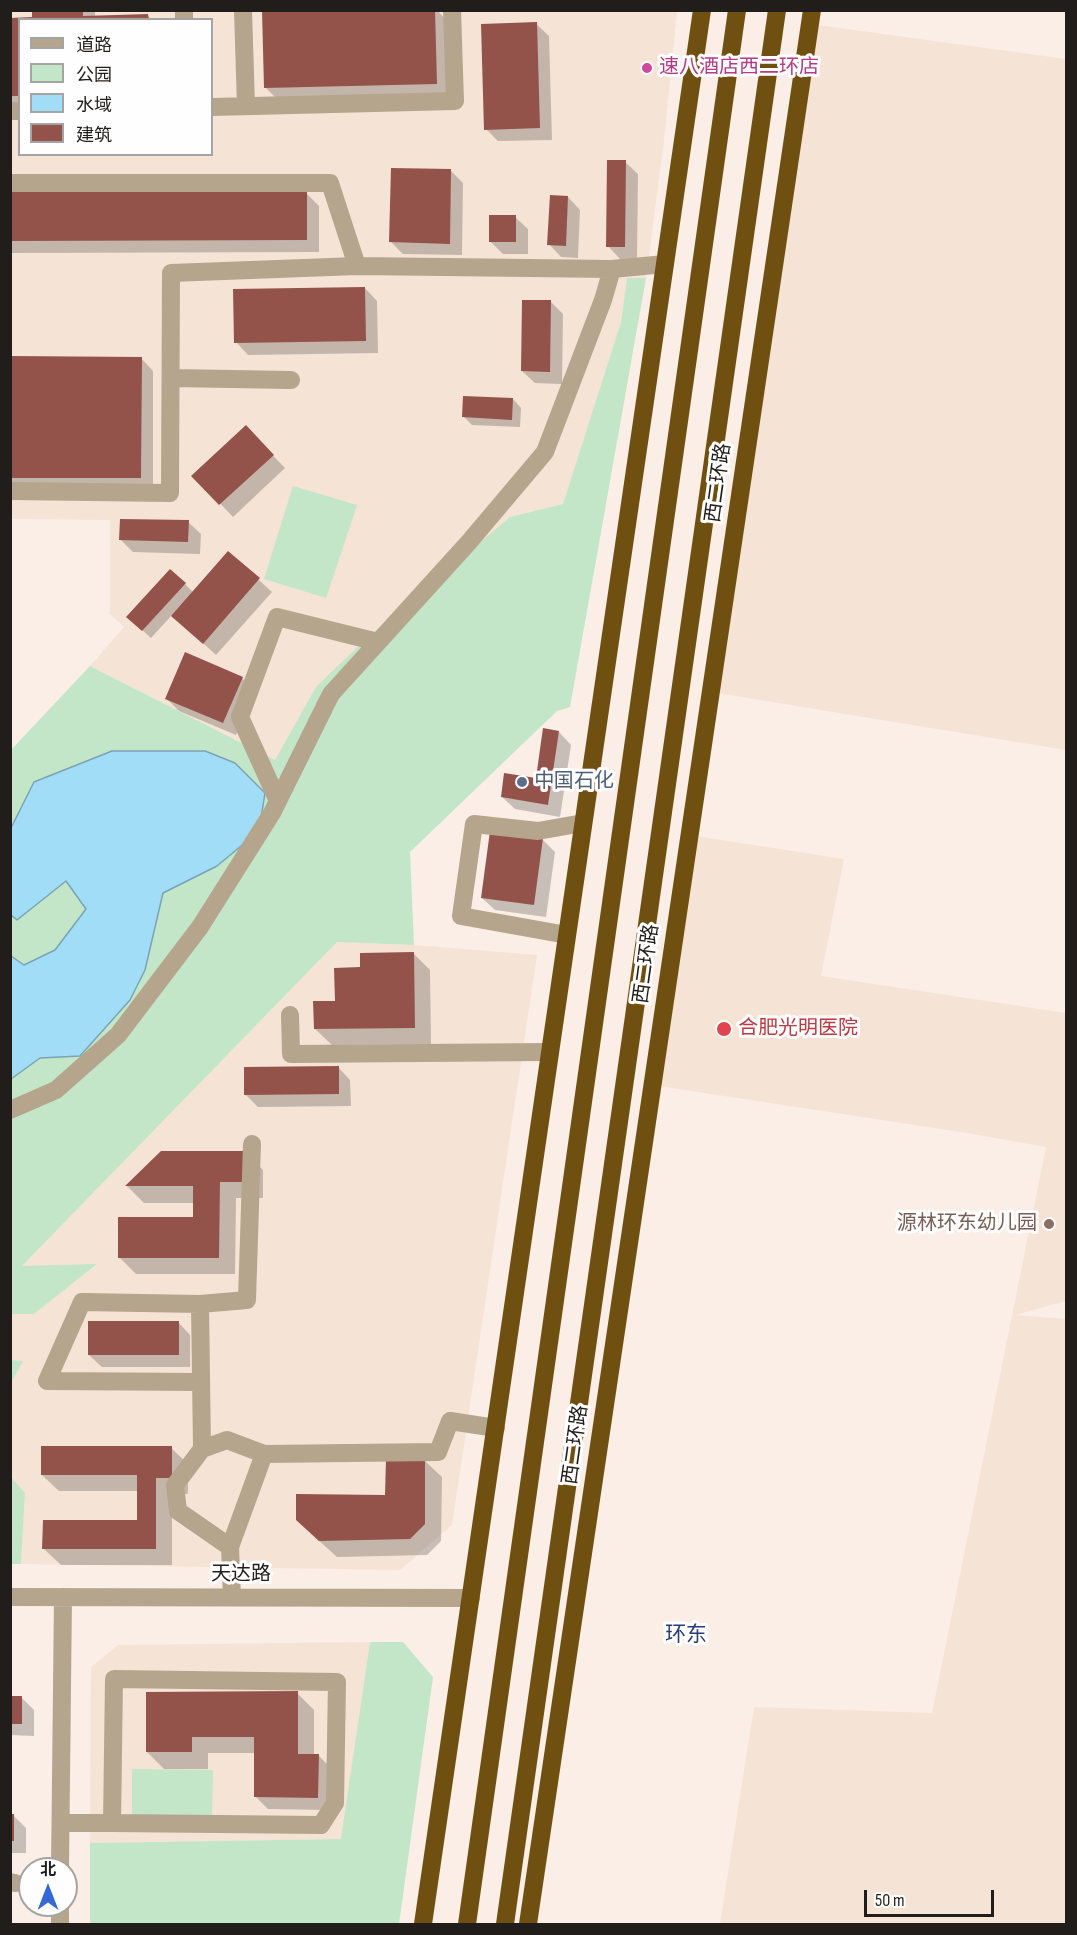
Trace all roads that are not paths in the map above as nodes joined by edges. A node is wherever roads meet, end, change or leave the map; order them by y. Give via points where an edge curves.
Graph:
1 (243, 10) edge
2 (452, 10) edge
3 (702, 10) edge
4 (737, 10) edge
5 (777, 10) edge
6 (812, 10) edge
7 (246, 106) junction
8 (213, 107) edge
9 (10, 183) edge
10 (665, 264) junction
11 (357, 266) junction
12 (612, 269) junction
13 (171, 378) junction
14 (291, 380) dead end
15 (10, 491) edge
16 (378, 642) junction
17 (278, 801) junction
18 (583, 823) junction
19 (567, 935) junction
20 (290, 1015) dead end
21 (550, 1052) junction
22 (10, 1110) edge
23 (252, 1144) dead end
24 (200, 1304) junction
25 (201, 1382) junction
26 (496, 1428) junction
27 (202, 1449) junction
28 (264, 1454) junction
29 (230, 1547) junction
30 (63, 1597) junction
31 (232, 1597) junction
32 (10, 1598) edge
33 (471, 1598) junction
34 (61, 1823) junction
35 (112, 1823) junction
36 (60, 1857) edge
37 (423, 1924) edge
38 (467, 1924) edge
39 (505, 1924) edge
40 (528, 1924) edge

1 - 7 street
2 - 7 street via 455,101
3 - 10 highway
4 - 38 highway, 西二环路
5 - 39 highway, 西二环路
6 - 40 highway, 西二环路
7 - 8 street
9 - 11 street via 330,183
10 - 12 street
10 - 18 highway
11 - 12 street
11 - 13 street via 171,273
12 - 16 street via 545,452
13 - 14 street
13 - 15 street via 170,493
16 - 17 street via 331,694
16 - 17 street via 277,617 240,717
17 - 22 street via 200,927 118,1035 56,1090
18 - 19 highway
18 - 19 street via 538,831 474,824 462,916
19 - 21 highway
20 - 21 street via 291,1054
21 - 26 highway
23 - 24 street via 247,1300
24 - 25 street
24 - 25 street via 82,1302 47,1381
25 - 27 street
26 - 28 street via 450,1421 438,1452
26 - 33 highway
27 - 28 street via 227,1440
27 - 29 street via 175,1485 178,1511
28 - 29 street
29 - 31 street
30 - 31 street, 天达路
30 - 32 street, 天达路
30 - 34 street
31 - 33 street, 天达路
33 - 37 highway
34 - 35 street
34 - 36 street
35 - 35 street via 321,1825 335,1803 337,1682 114,1679

